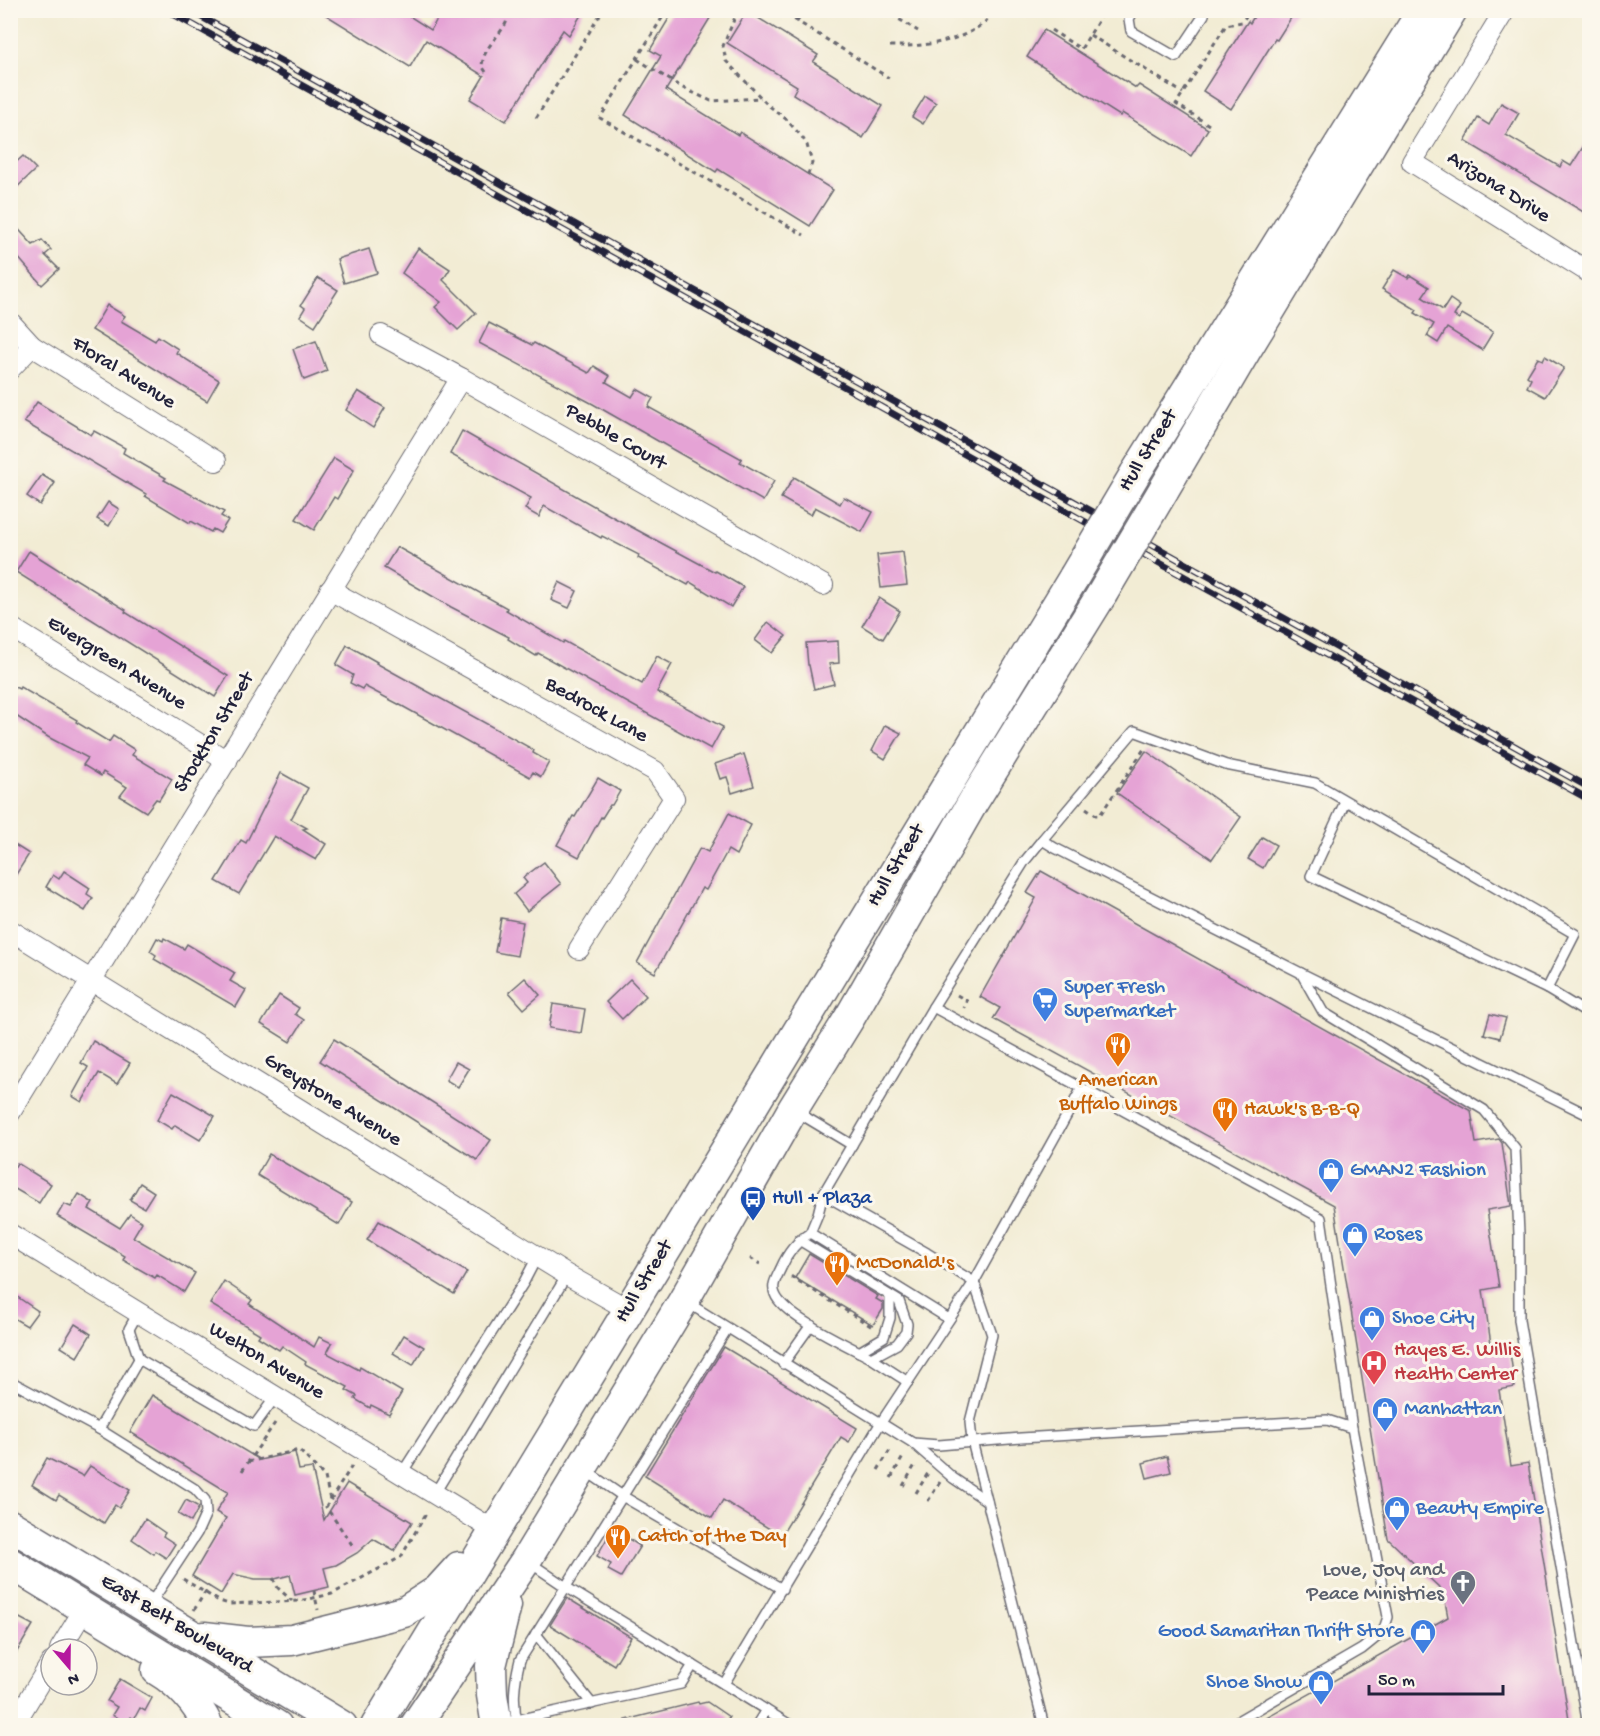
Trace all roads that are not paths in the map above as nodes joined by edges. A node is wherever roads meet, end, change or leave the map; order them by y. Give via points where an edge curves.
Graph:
1 (1134, 10) edge
2 (1197, 10) edge
3 (1423, 10) edge
4 (1452, 10) edge
5 (1505, 10) edge
6 (1590, 273) edge
7 (10, 322) edge
8 (381, 335) dead end
9 (32, 346) junction
10 (10, 369) edge
11 (461, 378) junction
12 (216, 460) dead end
13 (823, 585) dead end
14 (330, 590) junction
15 (10, 627) edge
16 (227, 761) junction
17 (1345, 802) junction
18 (1042, 840) junction
19 (10, 930) edge
20 (579, 949) dead end
21 (1301, 973) junction
22 (92, 980) junction
23 (1547, 989) junction
24 (933, 1006) junction
25 (1590, 1015) edge
26 (1082, 1088) junction
27 (793, 1109) junction
28 (10, 1113) edge
29 (1590, 1117) edge
30 (852, 1145) junction
31 (823, 1194) junction
32 (810, 1233) junction
33 (10, 1234) edge
34 (674, 1234) junction
35 (800, 1240) junction
36 (537, 1257) junction
37 (567, 1275) junction
38 (974, 1282) junction
39 (890, 1296) junction
40 (684, 1300) junction
41 (629, 1310) junction
42 (138, 1312) junction
43 (949, 1319) junction
44 (810, 1325) junction
45 (727, 1329) junction
46 (859, 1352) junction
47 (870, 1358) junction
48 (139, 1359) junction
49 (783, 1364) junction
50 (636, 1378) junction
51 (10, 1381) edge
52 (908, 1382) junction
53 (276, 1396) junction
54 (880, 1424) junction
55 (1353, 1428) junction
56 (99, 1429) junction
57 (972, 1442) junction
58 (913, 1443) junction
59 (581, 1468) junction
60 (402, 1473) junction
61 (624, 1497) junction
62 (432, 1500) junction
63 (987, 1501) junction
64 (10, 1525) edge
65 (495, 1531) junction
66 (10, 1563) edge
67 (519, 1572) junction
68 (566, 1587) junction
69 (782, 1589) junction
70 (148, 1607) junction
71 (85, 1608) junction
72 (193, 1625) junction
73 (536, 1634) junction
74 (67, 1637) edge
75 (693, 1665) junction
76 (39, 1683) edge
77 (724, 1684) junction
78 (592, 1704) junction
79 (766, 1710) junction
80 (539, 1715) junction
81 (507, 1724) edge
82 (13, 1725) edge
83 (208, 1725) edge
84 (277, 1725) edge
85 (342, 1725) edge
86 (376, 1725) edge
87 (415, 1725) edge
88 (542, 1725) edge
89 (756, 1725) edge
90 (792, 1725) edge
91 (1044, 1725) edge
92 (1229, 1725) edge
93 (1588, 1725) edge

1 - 2 lane via 1129,19 1131,31 1176,57 1204,15
3 - 34 main road, Hull Street, bridge via 1135,474
4 - 27 main road, Hull Street, bridge via 973,802
5 - 6 street, Arizona Drive via 1412,162
7 - 9 street, Floral Avenue
8 - 11 street, Pebble Court
9 - 10 street
9 - 12 street, Floral Avenue
11 - 13 street, Pebble Court
11 - 14 street, Stockton Street
14 - 16 street, Stockton Street
14 - 20 street, Bedrock Lane via 655,771 674,798
15 - 16 street, Evergreen Avenue
16 - 22 street, Stockton Street
17 - 18 lane via 1315,783 1226,765 1134,731
17 - 23 lane via 1575,934
17 - 23 lane via 1311,876
18 - 21 lane
18 - 24 lane
19 - 22 street, Greystone Avenue
21 - 29 lane
21 - 93 lane via 1323,1012 1484,1110 1515,1148 1519,1320
22 - 28 street, Stockton Street
22 - 36 street, Greystone Avenue
23 - 25 lane
24 - 26 lane
24 - 30 lane
26 - 38 lane
26 - 55 lane via 1321,1218
27 - 30 lane
27 - 40 main road, Hull Street
30 - 31 lane
31 - 32 lane
31 - 38 lane
32 - 35 lane
32 - 43 lane
33 - 42 street, Welton Avenue
34 - 40 main road via 674,1268
34 - 41 main road, Hull Street
35 - 39 lane
35 - 44 lane via 773,1286 775,1296 785,1307
36 - 37 street, Greystone Avenue
36 - 60 lane
37 - 41 street, Greystone Avenue
37 - 62 lane
38 - 43 lane
38 - 57 lane via 992,1335 970,1422
39 - 46 lane via 890,1318 884,1337
39 - 47 lane via 899,1301 906,1332 897,1344
40 - 45 lane
40 - 50 main road, Hull Street
41 - 50 main road via 637,1328
41 - 65 main road, Hull Street
42 - 48 lane via 129,1329
42 - 53 street, Welton Avenue
43 - 52 lane
44 - 46 lane
44 - 49 lane
45 - 49 lane
45 - 61 lane
46 - 47 lane
47 - 52 lane
48 - 53 lane via 254,1426
48 - 56 lane
49 - 54 lane
50 - 59 main road, Hull Street
51 - 56 lane
52 - 54 lane
53 - 60 street, Welton Avenue
54 - 58 lane
54 - 69 lane
55 - 57 lane via 1318,1420
55 - 92 lane via 1388,1617 1383,1632 1362,1649
56 - 70 lane via 195,1489 206,1500 206,1513 196,1533
57 - 58 lane
57 - 63 lane
58 - 63 lane
59 - 61 lane
59 - 67 main road, Hull Street
60 - 62 street, Welton Avenue
61 - 68 lane
61 - 69 lane
62 - 65 street, Welton Avenue
63 - 91 lane
64 - 70 main road, East Belt Boulevard
65 - 72 main road via 438,1590 404,1612 292,1640 248,1642
65 - 86 main road, Hull Street
66 - 71 main road, East Belt Boulevard
67 - 68 lane
67 - 81 main road via 491,1666 492,1695
67 - 87 main road, Hull Street
68 - 73 lane
68 - 75 lane
69 - 77 lane
70 - 72 main road, East Belt Boulevard
71 - 74 street
71 - 83 main road via 125,1650 180,1687
71 - 84 main road, East Belt Boulevard
72 - 85 main road, East Belt Boulevard
73 - 78 lane
73 - 81 lane via 520,1660
75 - 77 lane
75 - 78 lane via 681,1684
76 - 82 street
77 - 79 lane
78 - 80 lane
79 - 89 lane
79 - 90 lane
80 - 81 lane
80 - 88 lane

